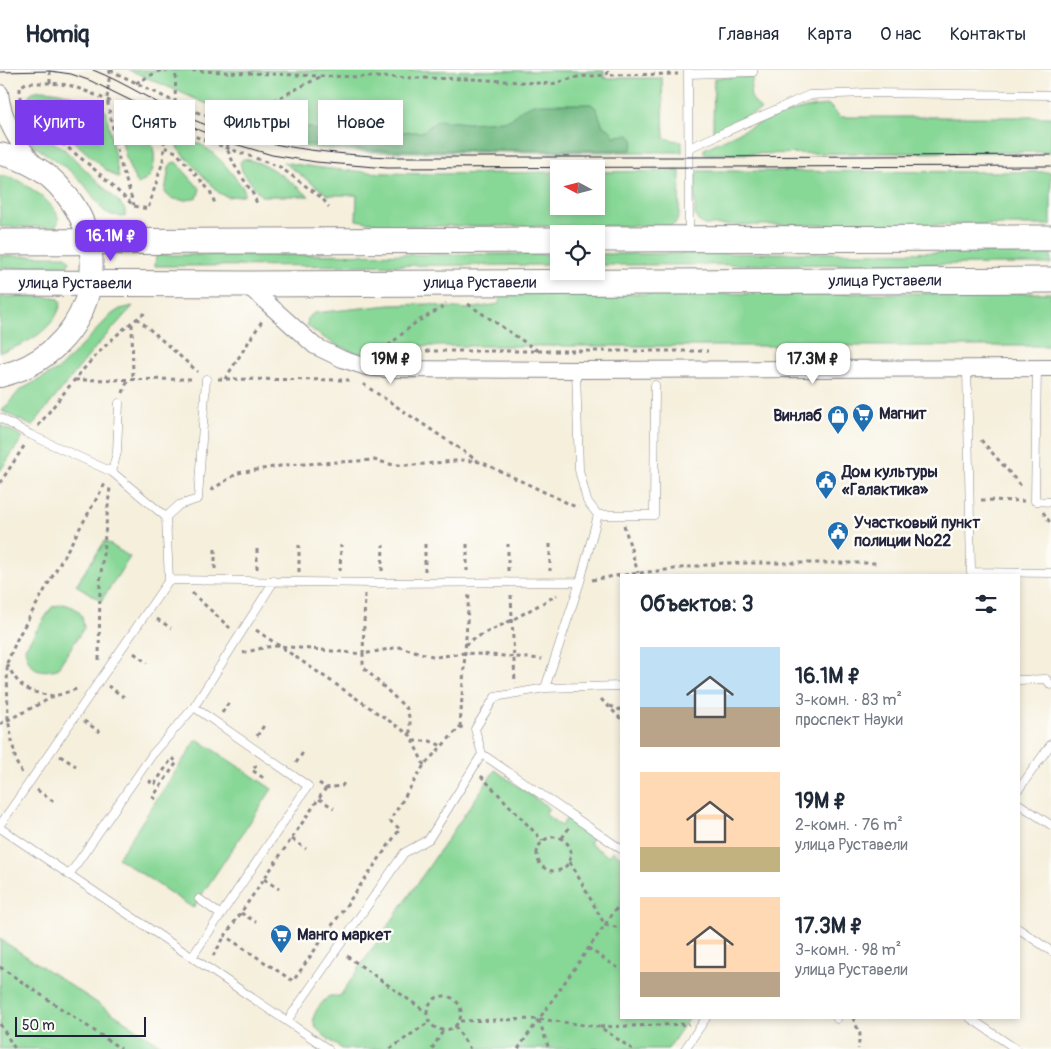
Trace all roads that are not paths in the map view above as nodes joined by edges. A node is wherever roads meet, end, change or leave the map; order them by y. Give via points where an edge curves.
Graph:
1 (753, 70) edge
2 (688, 72) edge
3 (0, 93) edge
4 (1051, 95) edge
5 (689, 148) junction
6 (0, 154) edge
7 (42, 171) junction
8 (1051, 238) edge
9 (605, 239) edge
10 (689, 239) junction
11 (550, 240) edge
12 (90, 241) junction
13 (0, 242) edge
14 (1051, 280) edge
15 (0, 283) edge
16 (90, 284) junction
17 (246, 284) junction
18 (967, 368) junction
19 (1044, 368) edge
20 (576, 370) junction
21 (6, 375) edge
22 (206, 379) road end
23 (655, 384) dead end
24 (0, 392) edge
25 (120, 403) dead end
26 (0, 418) edge
27 (112, 472) junction
28 (1051, 502) edge
29 (598, 516) junction
30 (166, 518) junction
31 (1051, 573) edge
32 (168, 580) junction
33 (274, 581) junction
34 (580, 582) junction
35 (1020, 680) edge
36 (1051, 685) edge
37 (620, 686) edge
38 (545, 688) junction
39 (194, 707) junction
40 (1051, 744) edge
41 (482, 754) junction
42 (1020, 788) edge
43 (1020, 805) edge
44 (1051, 825) edge
45 (0, 826) edge
46 (620, 848) edge
47 (70, 875) junction
48 (199, 899) dead end
49 (221, 915) junction
50 (1020, 930) edge
51 (1051, 951) edge
52 (192, 957) junction
53 (971, 1019) edge
54 (704, 1020) edge
55 (287, 1021) junction
56 (328, 1049) edge
57 (685, 1049) edge
58 (1016, 1049) edge

1 - 2 lane
2 - 5 lane
3 - 7 street via 13,133
4 - 5 lane via 809,95
5 - 10 lane
6 - 7 main road
7 - 12 main road via 59,184 72,201
8 - 10 main road
9 - 10 main road
11 - 12 main road
12 - 13 main road
12 - 16 main road
14 - 17 main road, улица Руставели
15 - 16 main road, улица Руставели
16 - 17 main road, улица Руставели
16 - 21 main road via 81,313 64,339 41,360
17 - 20 street via 315,346 366,367
18 - 19 street
18 - 20 street
18 - 31 lane via 971,572
19 - 28 lane via 1035,501
20 - 29 lane via 579,470 587,501
21 - 24 main road
22 - 30 lane via 198,499 179,505
23 - 29 lane via 654,515
25 - 27 lane via 117,452
26 - 27 lane
27 - 30 lane
29 - 34 lane
30 - 32 lane
32 - 33 lane
32 - 45 lane
33 - 34 lane
33 - 39 lane
34 - 38 lane
35 - 36 lane via 1046,679
37 - 38 lane
38 - 41 lane via 495,697 475,729
39 - 47 lane via 152,755
39 - 49 lane via 308,786
40 - 42 lane
41 - 46 lane
41 - 55 lane via 429,839 404,853
43 - 44 lane
45 - 47 lane
47 - 52 lane
48 - 49 lane
49 - 52 lane
50 - 51 lane
52 - 55 lane
53 - 58 lane
54 - 57 lane
55 - 56 lane

